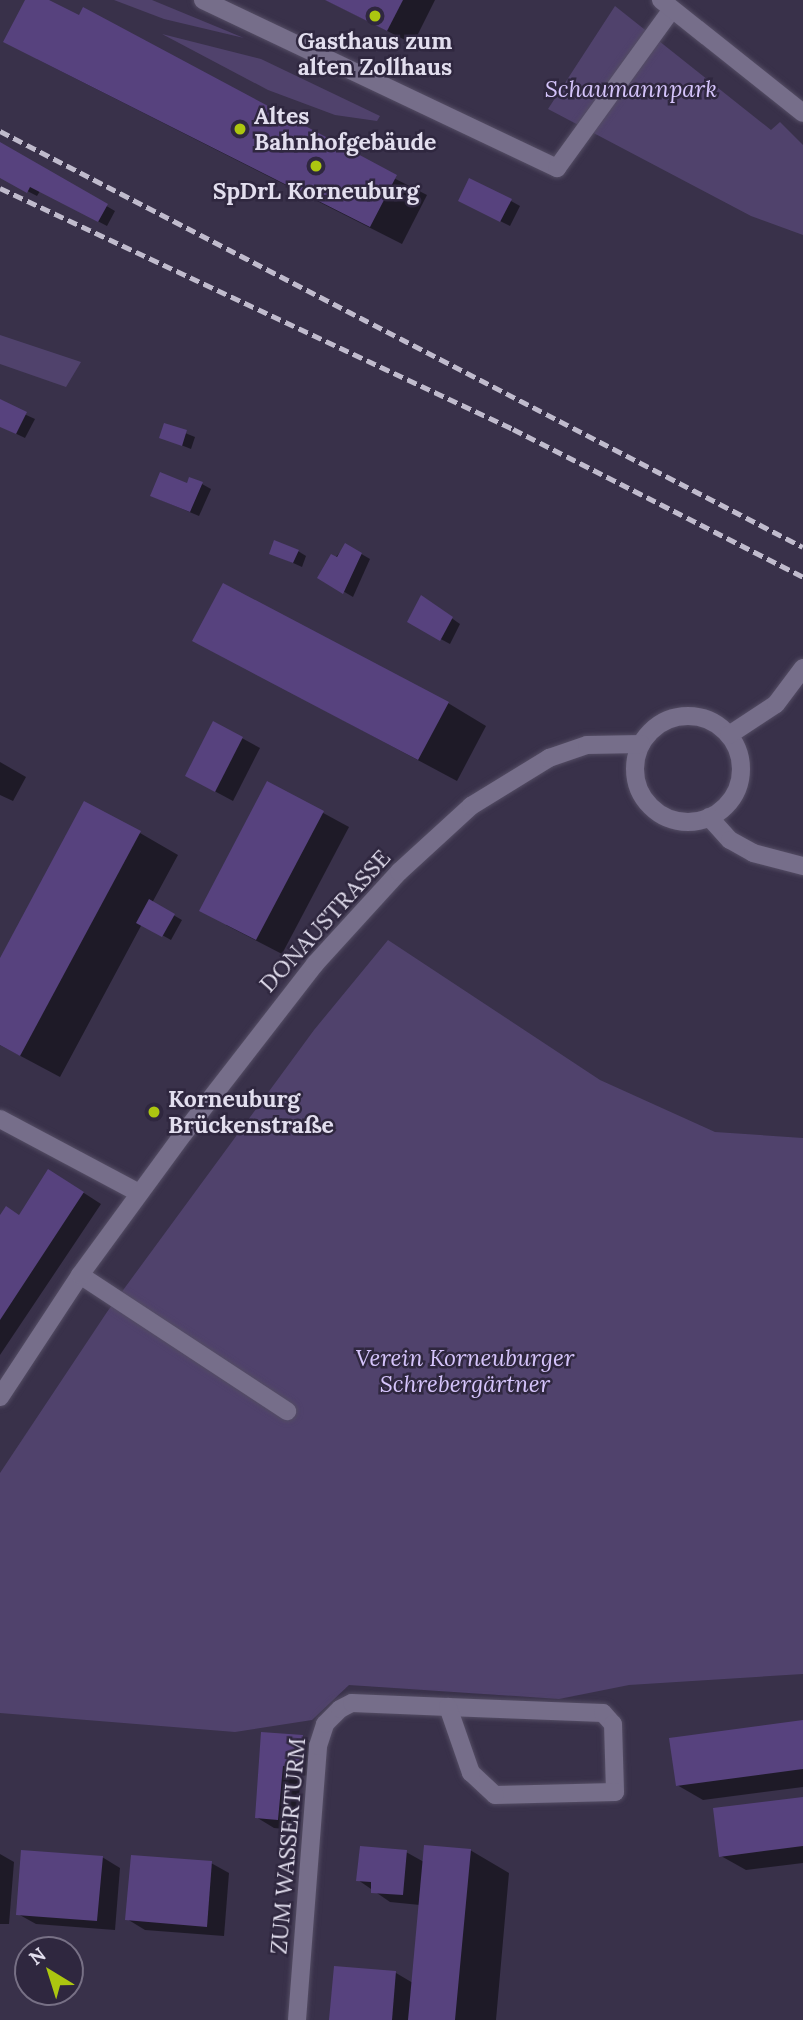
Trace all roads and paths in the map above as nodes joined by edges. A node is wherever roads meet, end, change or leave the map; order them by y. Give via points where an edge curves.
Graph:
1 (204, 0) edge
2 (666, 4) edge
3 (803, 113) edge
4 (803, 668) edge
5 (729, 735) junction
6 (641, 744) junction
7 (709, 817) junction
8 (803, 866) edge
9 (0, 1119) edge
10 (139, 1192) junction
11 (80, 1275) junction
12 (0, 1397) edge
13 (286, 1411) dead end
14 (448, 1707) junction
15 (297, 2020) edge

1 - 2 street via 557,168
2 - 3 street
4 - 5 street via 776,704
5 - 6 street via 701,717 683,716 666,720
5 - 7 street via 740,761 737,788
6 - 7 street via 636,783 650,806 671,819
6 - 10 street, DONAUSTRASSE via 587,745 549,758 471,806 399,872 315,964
7 - 8 street via 730,840 753,853
9 - 10 street
10 - 11 street, DONAUSTRASSE
11 - 12 street, DONAUSTRASSE
11 - 13 street
14 - 14 street, ZUM WASSERTURM via 609,1715 615,1792 495,1795 471,1773
14 - 15 street, ZUM WASSERTURM via 352,1703 325,1724 318,1746

